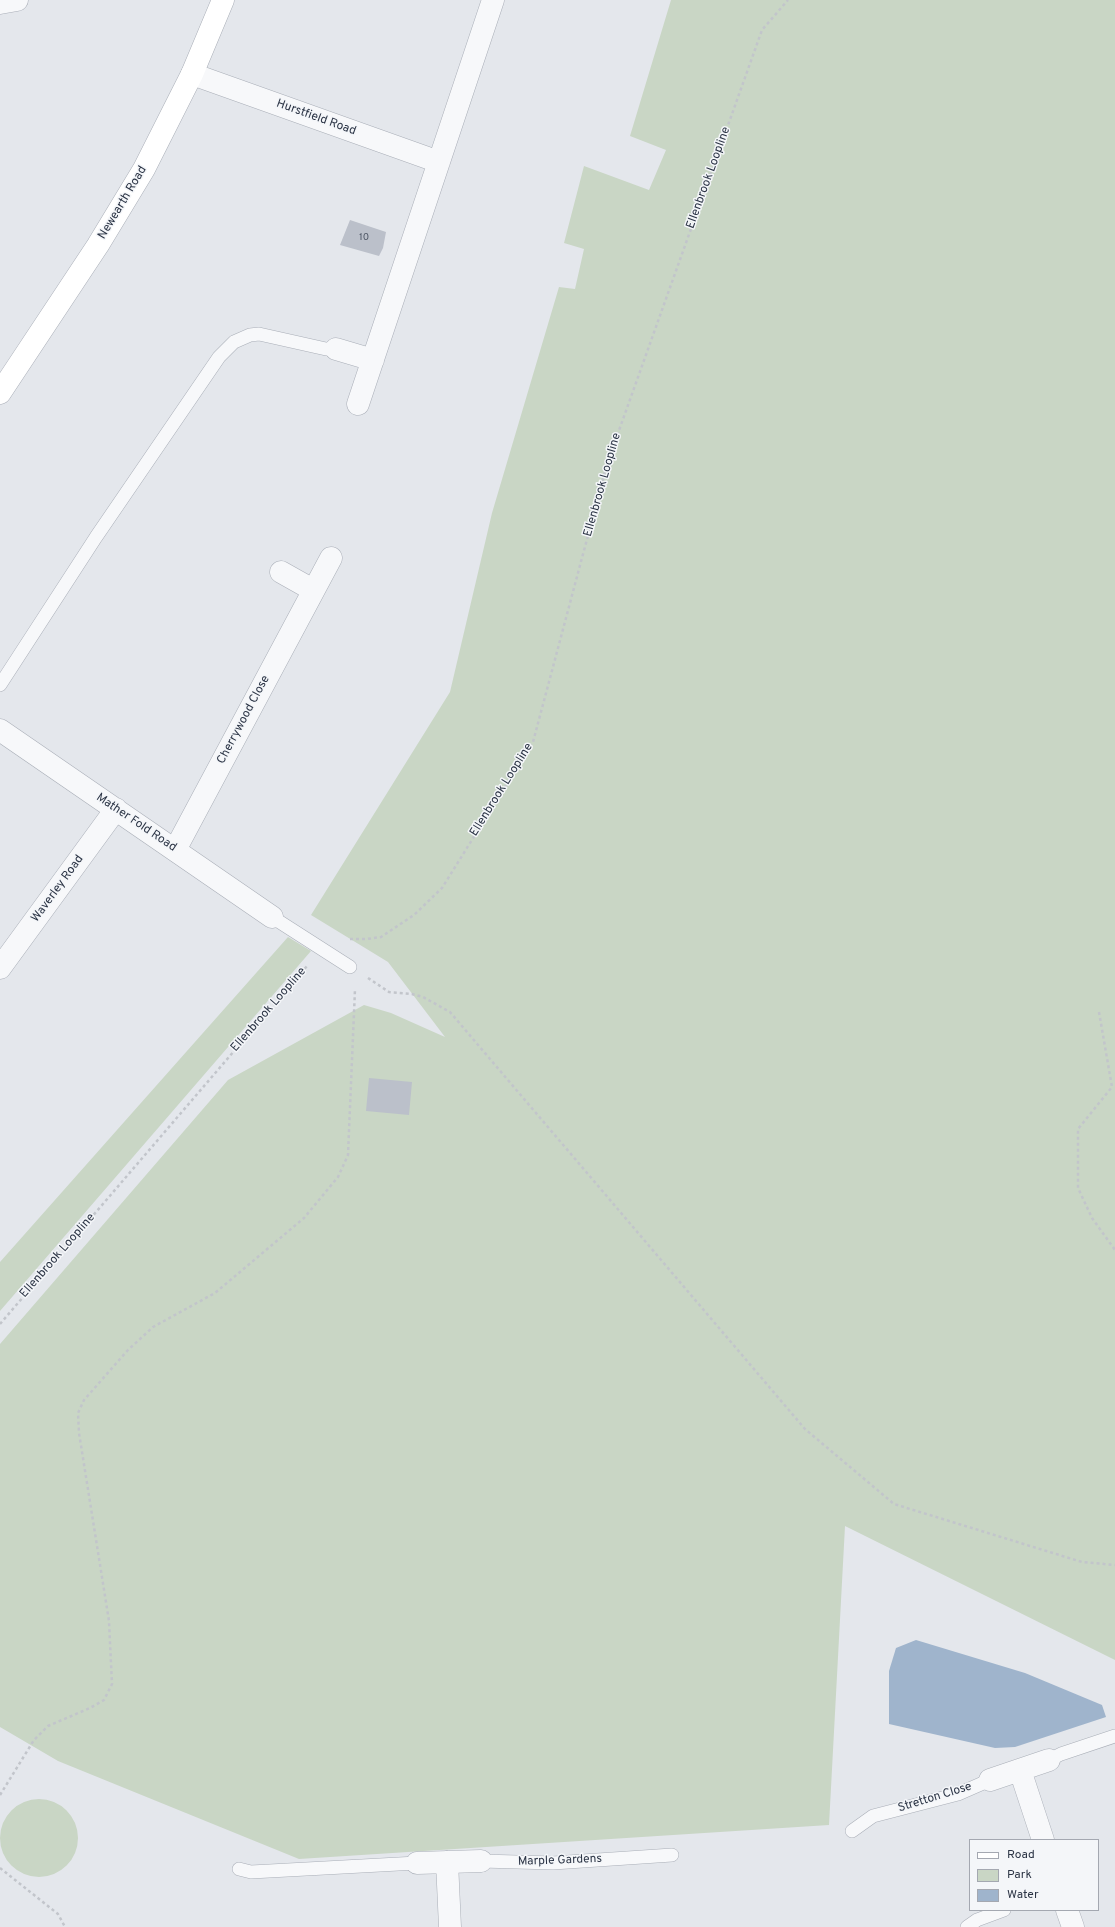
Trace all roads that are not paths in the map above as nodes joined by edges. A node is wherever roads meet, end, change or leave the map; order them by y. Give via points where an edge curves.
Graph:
1 (17, 0) edge
2 (223, 0) edge
3 (493, 0) edge
4 (0, 3) edge
5 (192, 74) junction
6 (439, 162) junction
7 (336, 349) joint
8 (373, 360) junction
9 (0, 393) edge
10 (358, 404) dead end
11 (331, 558) dead end
12 (281, 572) dead end
13 (313, 590) junction
14 (0, 685) edge
15 (0, 730) edge
16 (116, 809) junction
17 (175, 850) junction
18 (272, 917) joint
19 (350, 967) road end
20 (0, 968) edge
21 (1115, 1736) edge
22 (1050, 1760) joint
23 (1020, 1770) junction
24 (990, 1780) joint
25 (852, 1831) dead end
26 (1043, 1839) edge
27 (672, 1856) dead end
28 (482, 1861) joint
29 (447, 1862) junction
30 (417, 1863) joint
31 (239, 1869) dead end
32 (1001, 1911) edge
33 (1067, 1911) edge
34 (450, 1927) edge
35 (967, 1927) edge
36 (1072, 1927) edge

1 - 4 street
2 - 5 main road, Newearth Road
3 - 6 street
5 - 6 street, Hurstfield Road
5 - 9 main road, Newearth Road via 144,169
6 - 8 street
7 - 8 street
7 - 14 lane via 259,334 234,342 219,357 96,537
8 - 10 street
11 - 13 street, Cherrywood Close
12 - 13 street
13 - 17 street, Cherrywood Close
15 - 16 street, Mather Fold Road
16 - 17 street, Mather Fold Road
16 - 20 street, Waverley Road
17 - 18 street, Mather Fold Road
18 - 19 lane
21 - 22 lane, Stretton Close
22 - 23 street, Stretton Close
23 - 24 street, Stretton Close
23 - 26 street
24 - 25 lane, Stretton Close via 958,1794 873,1816
27 - 28 lane, Marple Gardens via 553,1863
28 - 29 street, Marple Gardens
29 - 30 street, Marple Gardens
29 - 34 street
30 - 31 lane, Marple Gardens via 251,1872
32 - 35 lane via 977,1920
33 - 36 street

